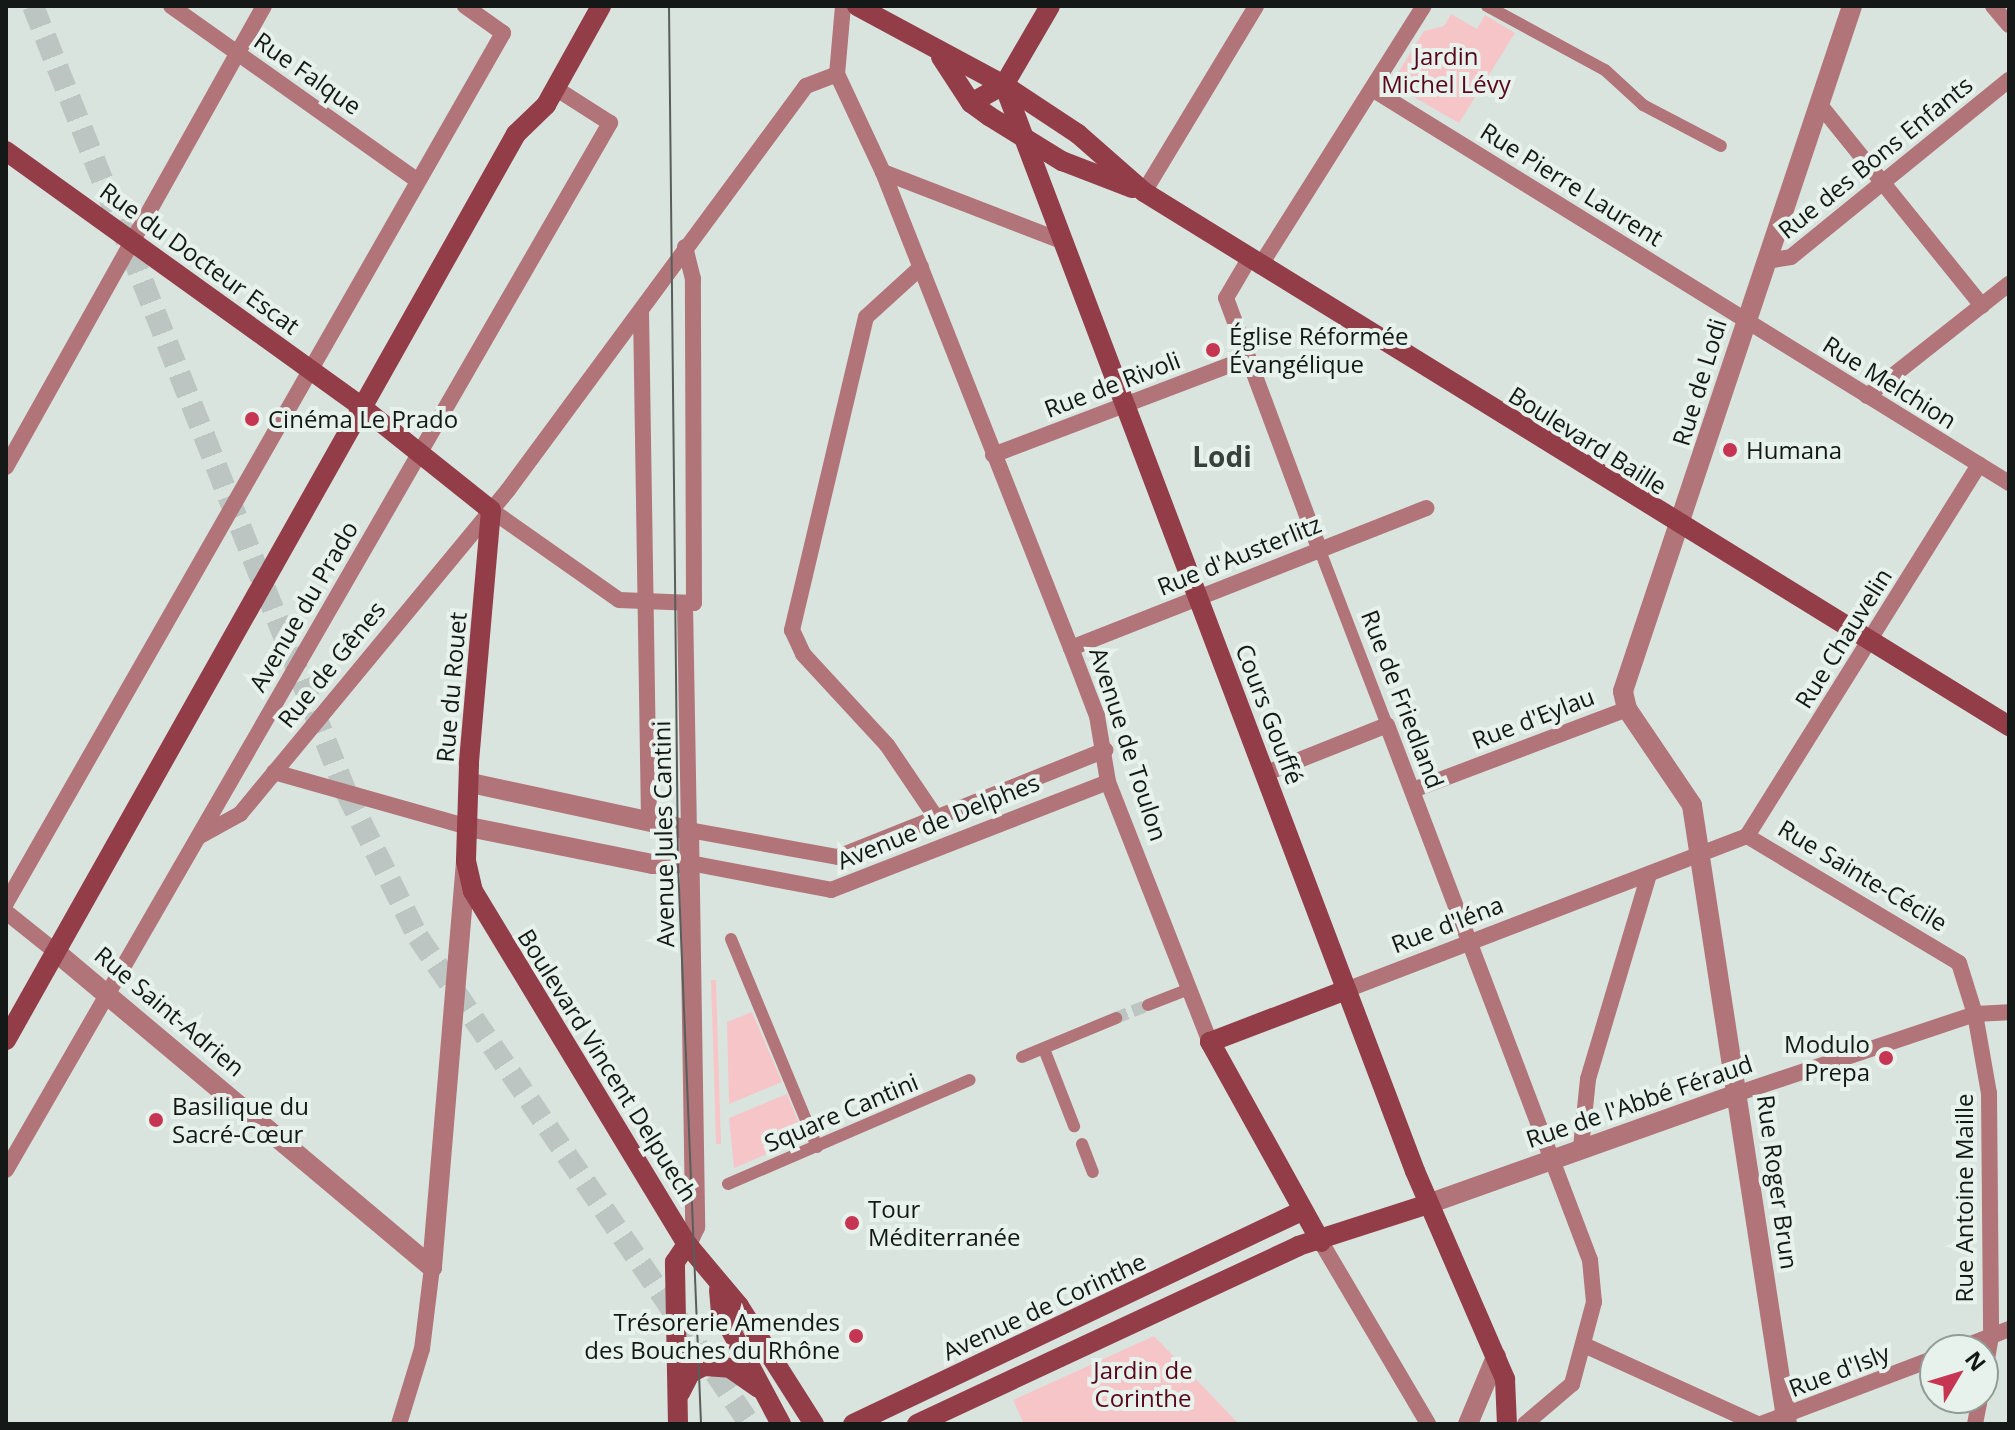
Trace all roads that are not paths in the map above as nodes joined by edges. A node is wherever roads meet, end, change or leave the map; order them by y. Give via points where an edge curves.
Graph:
1 (171, 6) edge
2 (264, 6) edge
3 (465, 6) edge
4 (601, 6) edge
5 (843, 6) edge
6 (857, 6) edge
7 (1050, 6) edge
8 (1256, 6) edge
9 (1487, 6) edge
10 (1852, 6) edge
11 (1993, 6) edge
12 (1422, 7) edge
13 (2009, 25) edge
14 (238, 52) junction
15 (941, 57) junction
16 (837, 74) junction
17 (2009, 80) edge
18 (1004, 85) junction
19 (555, 88) junction
20 (1372, 89) junction
21 (971, 103) junction
22 (1820, 105) junction
23 (1021, 137) junction
24 (1721, 146) dead end
25 (6, 151) edge
26 (883, 172) junction
27 (417, 180) junction
28 (1883, 184) junction
29 (1144, 192) junction
30 (1057, 239) junction
31 (133, 242) junction
32 (685, 247) junction
33 (1766, 261) junction
34 (1255, 263) junction
35 (921, 267) junction
36 (2009, 284) edge
37 (1982, 306) junction
38 (641, 309) junction
39 (1746, 320) junction
40 (1248, 358) junction
41 (310, 370) junction
42 (1867, 396) junction
43 (1123, 406) junction
44 (363, 408) junction
45 (420, 454) junction
46 (993, 455) junction
47 (1979, 465) junction
48 (6, 467) edge
49 (2009, 483) edge
50 (1426, 508) dead end
51 (491, 510) junction
52 (1680, 528) junction
53 (1319, 548) junction
54 (1198, 598) junction
55 (642, 604) junction
56 (685, 604) junction
57 (1870, 641) junction
58 (1071, 648) junction
59 (1627, 709) junction
60 (1387, 725) junction
61 (2009, 726) edge
62 (1105, 750) junction
63 (274, 772) junction
64 (1264, 774) junction
65 (1108, 782) junction
66 (471, 783) junction
67 (1413, 790) junction
68 (935, 816) junction
69 (649, 822) junction
70 (469, 827) junction
71 (689, 830) junction
72 (200, 836) junction
73 (1747, 836) junction
74 (1703, 853) junction
75 (466, 861) junction
76 (690, 863) junction
77 (1649, 875) junction
78 (6, 903) edge
79 (6, 912) edge
80 (731, 939) dead end
81 (1471, 942) junction
82 (56, 952) junction
83 (1189, 989) junction
84 (1346, 990) junction
85 (108, 993) junction
86 (2009, 998) edge
87 (1148, 1005) tunnel mouth
88 (2004, 1013) edge
89 (1975, 1014) junction
90 (1116, 1018) tunnel mouth
91 (6, 1040) edge
92 (1210, 1042) junction
93 (1044, 1049) junction
94 (1022, 1057) dead end
95 (970, 1080) dead end
96 (1739, 1093) junction
97 (1074, 1126) dead end
98 (1082, 1144) dead end
99 (817, 1147) junction
100 (1581, 1147) junction
101 (1553, 1159) junction
102 (6, 1170) edge
103 (1093, 1172) dead end
104 (728, 1184) dead end
105 (1428, 1204) junction
106 (1303, 1210) junction
107 (1258, 1236) junction
108 (1321, 1242) junction
109 (687, 1244) junction
110 (1268, 1260) junction
111 (432, 1267) junction
112 (719, 1290) junction
113 (1991, 1334) edge
114 (1584, 1345) junction
115 (1496, 1357) junction
116 (1919, 1365) edge
117 (767, 1394) junction
118 (678, 1401) junction
119 (1786, 1420) edge
120 (399, 1424) edge
121 (678, 1424) edge
122 (781, 1424) edge
123 (814, 1424) edge
124 (853, 1424) edge
125 (917, 1424) edge
126 (1428, 1424) edge
127 (1468, 1424) edge
128 (1507, 1424) edge
129 (1525, 1424) edge
130 (1759, 1424) edge

1 - 14 street, Rue Falque
2 - 14 street
3 - 27 street via 503,33
4 - 19 main road, Avenue du Prado
5 - 16 street
6 - 15 main road, Boulevard Baille
7 - 18 main road
8 - 29 street
9 - 24 street via 1605,70 1643,105
10 - 22 street, Rue de Lodi
11 - 13 street
12 - 20 street
14 - 27 street, Rue Falque
14 - 31 street
15 - 18 main road, Boulevard Baille
15 - 21 main road, Boulevard Baille
16 - 26 street, Avenue de Toulon
16 - 32 street via 806,86
17 - 28 street, Rue des Bons Enfants
18 - 21 main road
18 - 23 main road, Cours Gouffé
18 - 29 main road, Boulevard Baille via 1078,134
19 - 44 main road, Avenue du Prado via 516,134
19 - 45 street, Avenue du Prado via 610,123
20 - 34 street
20 - 39 street, Rue Pierre Laurent
21 - 23 main road, Boulevard Baille
22 - 28 street
22 - 33 street, Rue de Lodi
23 - 29 main road, Boulevard Baille
23 - 30 main road, Cours Gouffé
25 - 31 main road, Rue du Docteur Escat
26 - 30 street
26 - 35 street, Avenue de Toulon
27 - 41 street
28 - 33 street, Rue des Bons Enfants via 1791,257
28 - 37 street
29 - 34 main road, Boulevard Baille
30 - 43 main road, Cours Gouffé
31 - 41 main road, Rue du Docteur Escat
31 - 48 street
32 - 38 street
32 - 56 street, Avenue Jules Cantini via 693,279 694,603
33 - 39 street, Rue de Lodi
34 - 40 street, Rue de Friedland via 1226,298
34 - 52 main road, Boulevard Baille
35 - 46 street, Avenue de Toulon
35 - 68 street via 866,317 792,630 803,654 887,745
36 - 37 street
37 - 42 street
38 - 51 street
38 - 55 street, Avenue Jules Cantini
39 - 42 street, Rue Melchion
39 - 52 street, Rue de Lodi
40 - 43 street, Rue de Rivoli
40 - 53 street, Rue de Friedland
41 - 44 main road, Rue du Docteur Escat
41 - 78 street
42 - 47 street, Rue Melchion
43 - 46 street, Rue de Rivoli
43 - 54 main road, Cours Gouffé
44 - 45 main road, Rue du Docteur Escat
44 - 82 main road, Avenue du Prado
45 - 51 main road, Rue du Docteur Escat
45 - 72 street, Avenue du Prado
46 - 58 street, Avenue de Toulon
47 - 49 street, Rue Melchion
47 - 57 street, Rue Chauvelin
50 - 53 street, Rue d'Austerlitz
51 - 55 street via 619,600
51 - 63 street, Rue de Gênes
51 - 66 main road, Rue du Rouet
52 - 57 main road, Boulevard Baille
52 - 59 street, Rue de Lodi via 1623,691
53 - 54 street, Rue d'Austerlitz
53 - 60 street, Rue de Friedland
54 - 58 street, Rue d'Austerlitz
54 - 64 main road, Cours Gouffé
55 - 56 street
55 - 69 street, Avenue Jules Cantini
56 - 71 street, Avenue Jules Cantini
57 - 61 main road, Boulevard Baille
57 - 73 street, Rue Chauvelin
58 - 62 street, Avenue de Toulon
59 - 67 street, Rue d'Eylau
59 - 74 street via 1692,805
60 - 64 street
60 - 67 street, Rue de Friedland
62 - 65 street, Avenue de Toulon
62 - 68 street, Avenue de Delphes
63 - 70 street
63 - 72 street, Rue de Gênes via 240,814
64 - 84 main road, Cours Gouffé
65 - 76 street, Avenue de Delphes via 831,890
65 - 83 street, Avenue de Toulon
66 - 69 street
66 - 70 main road, Rue du Rouet
67 - 81 street, Rue de Friedland
68 - 71 street, Avenue de Delphes via 838,857
69 - 71 street
70 - 75 main road, Rue du Rouet
70 - 76 street via 652,864
71 - 76 street, Avenue Jules Cantini
72 - 85 street, Avenue du Prado
73 - 74 street, Rue Sainte-Cécile
73 - 89 street, Rue Sainte-Cécile via 1959,963
74 - 77 street, Rue d'Iéna
74 - 96 street, Rue Roger Brun
75 - 109 main road, Boulevard Vincent Delpuech via 482,911
75 - 111 street, Rue du Rouet
76 - 109 street, Avenue Jules Cantini via 695,1227
77 - 81 street, Rue d'Iéna
77 - 100 street via 1588,1079
79 - 82 street
80 - 99 street
81 - 84 street, Rue d'Iéna
81 - 101 street, Rue de Friedland
82 - 85 street, Rue Saint-Adrien
82 - 91 main road, Avenue du Prado
83 - 87 street
83 - 92 street, Avenue de Toulon
84 - 92 main road, Rue d'Iéna
84 - 105 main road, Cours Gouffé
85 - 102 street, Avenue du Prado
85 - 111 street, Rue Saint-Adrien
86 - 88 street
88 - 89 street
89 - 96 street, Rue de l'Abbé Féraud
89 - 113 street, Rue Antoine Maille via 1989,1093
90 - 93 street
92 - 106 main road, Avenue de Toulon
93 - 94 street
93 - 97 street
95 - 99 street, Square Cantini
96 - 100 street, Rue de l'Abbé Féraud
96 - 119 street, Rue Roger Brun
98 - 103 street
99 - 104 street, Square Cantini
100 - 101 street, Rue de l'Abbé Féraud
101 - 105 street, Rue de l'Abbé Féraud
101 - 114 street, Rue de Friedland via 1594,1283
105 - 108 main road, Rue de l'Abbé Féraud
105 - 115 main road, Cours Gouffé
106 - 107 main road, Avenue de Corinthe
106 - 108 main road, Avenue de Toulon
107 - 110 main road
107 - 124 main road, Avenue de Corinthe
108 - 110 main road
108 - 126 street, Avenue de Toulon
109 - 112 main road, Boulevard Vincent Delpuech
109 - 118 main road, Avenue Jules Cantini via 675,1262
110 - 125 main road
111 - 120 street, Rue du Rouet via 422,1349
112 - 117 main road, Boulevard Vincent Delpuech via 721,1312
112 - 123 main road, Boulevard Vincent Delpuech via 739,1306
114 - 129 street, Rue de Friedland via 1572,1384
114 - 130 street
115 - 127 street
115 - 128 main road, Cours Gouffé via 1505,1379
116 - 119 street, Rue d'Isly
117 - 118 main road via 730,1368 704,1366 690,1373
117 - 122 main road, Boulevard Vincent Delpuech
118 - 121 main road, Avenue Jules Cantini
119 - 130 street, Rue d'Isly

